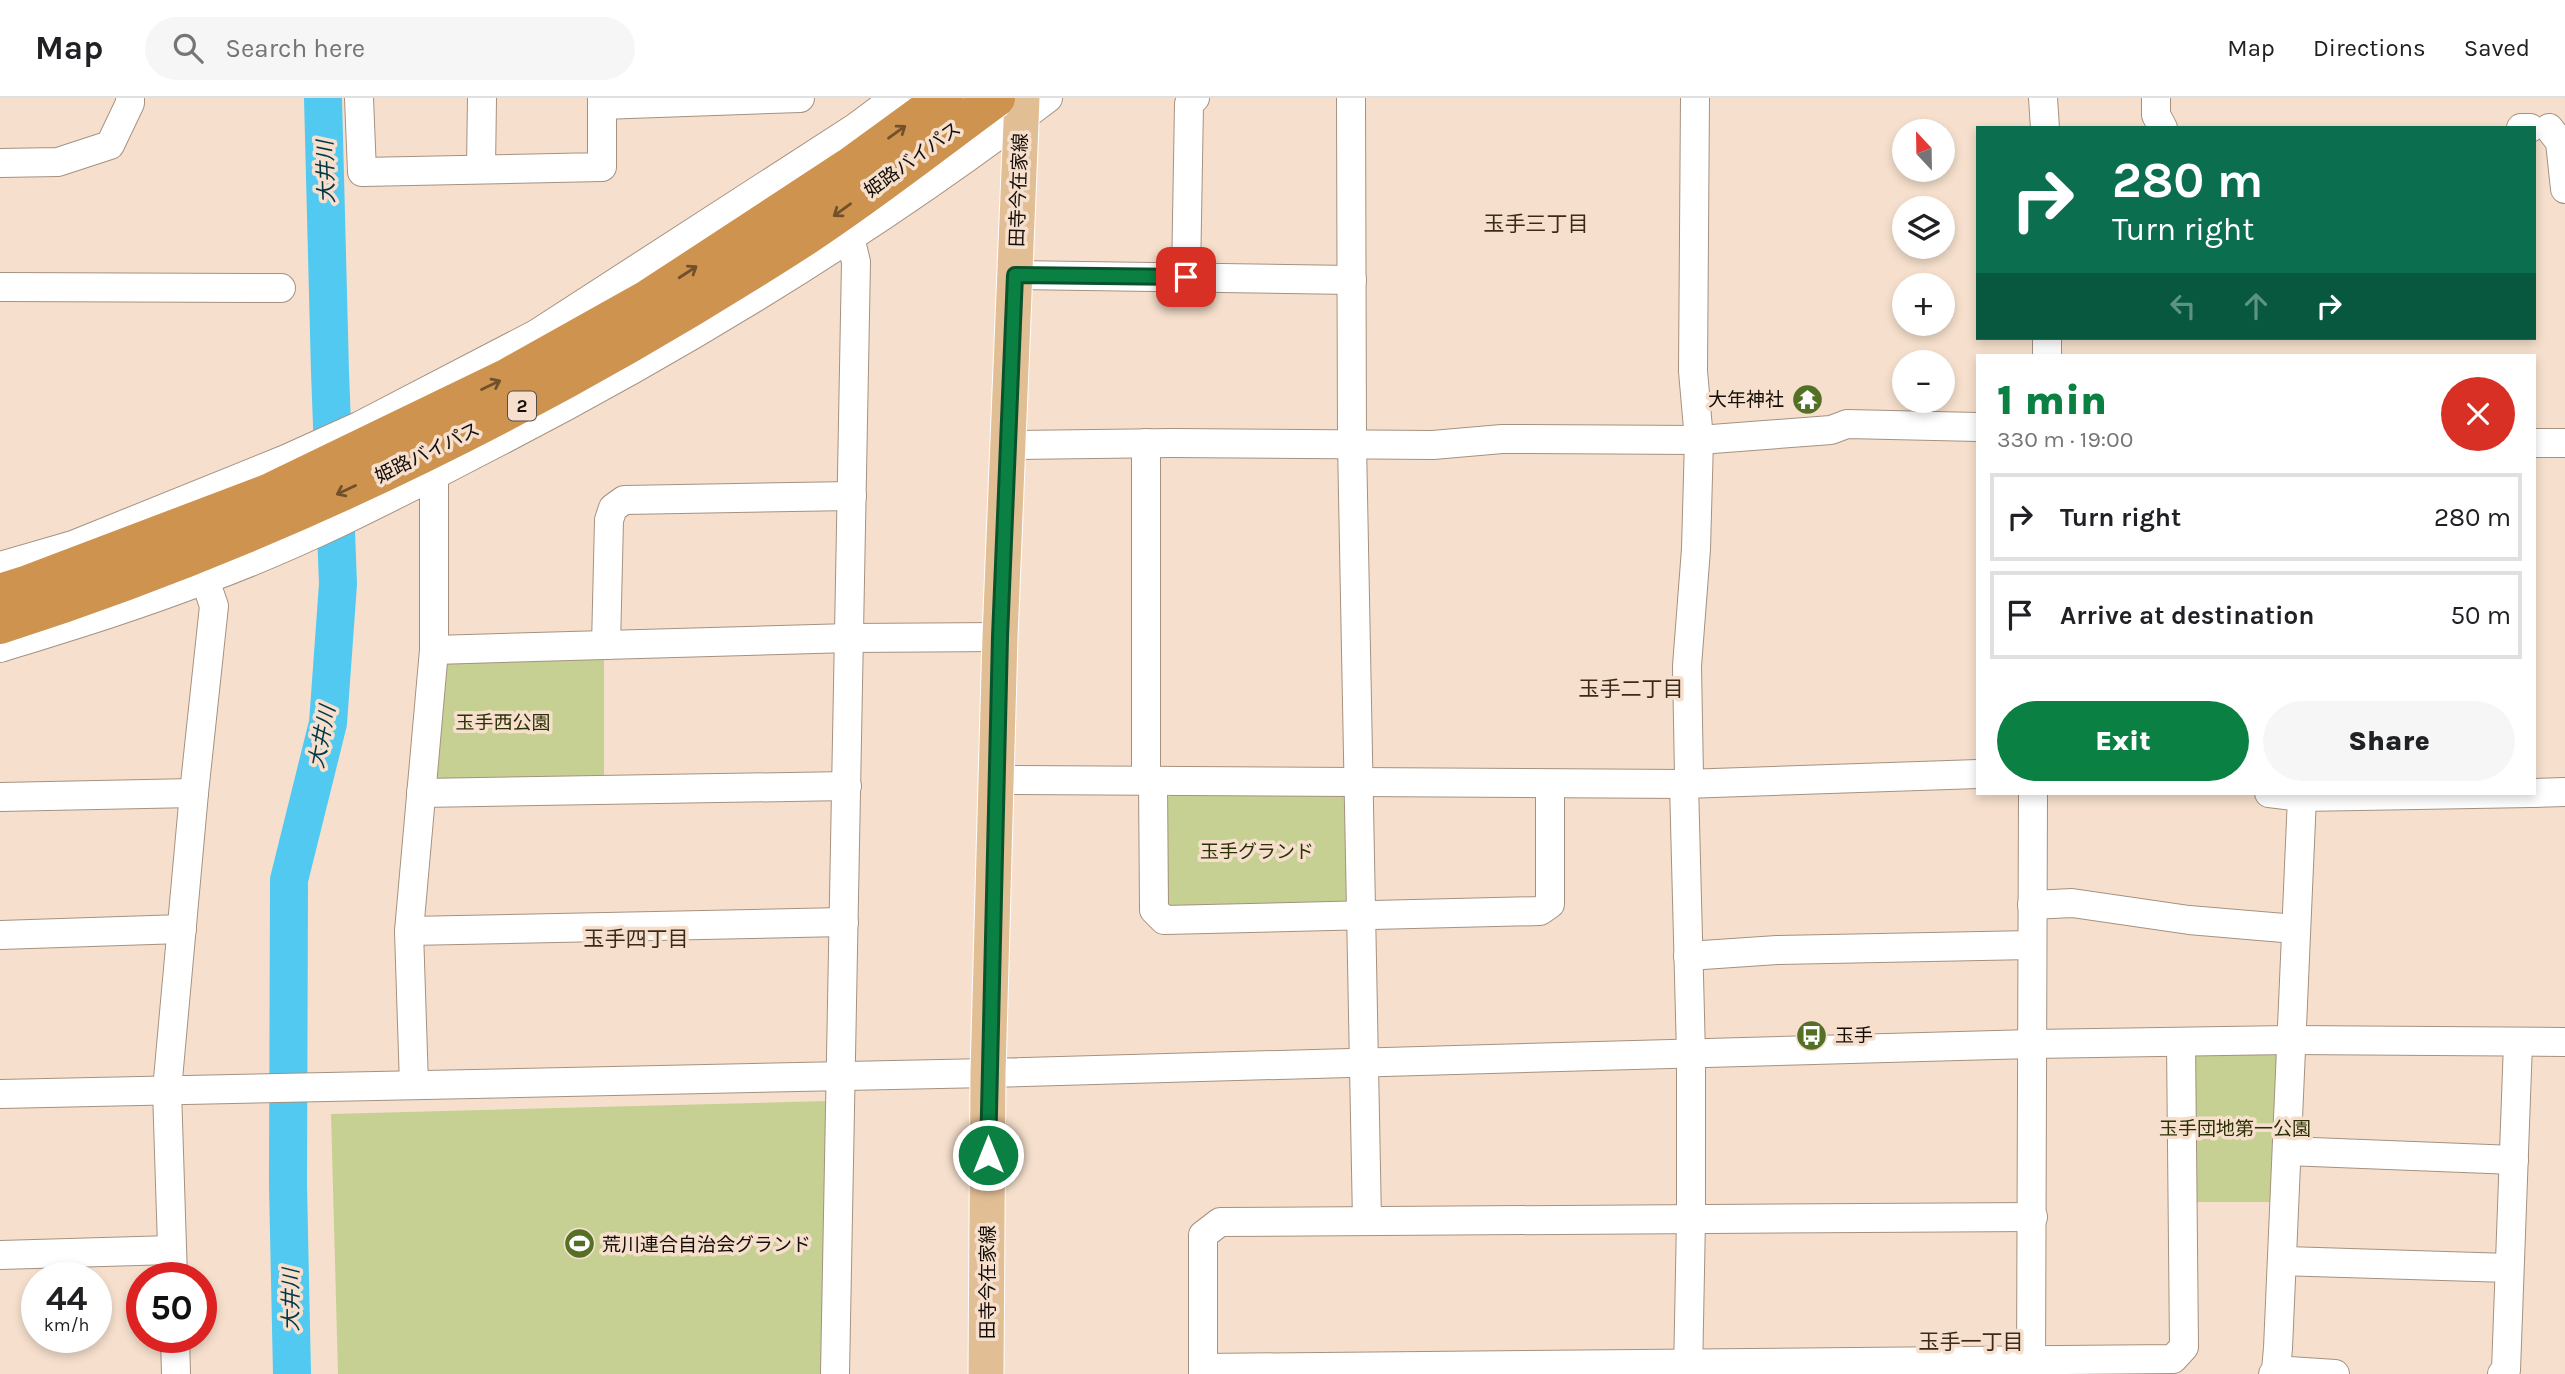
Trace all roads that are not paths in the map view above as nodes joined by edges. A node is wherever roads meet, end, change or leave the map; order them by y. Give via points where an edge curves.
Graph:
1 (130, 98) edge
2 (359, 98) edge
3 (482, 98) edge
4 (800, 98) edge
5 (895, 98) edge
6 (944, 98) edge
7 (1048, 98) edge
8 (1195, 98) edge
9 (1351, 98) edge
10 (1695, 98) edge
11 (2043, 98) edge
12 (2156, 98) edge
13 (602, 101) edge
14 (1013, 105) edge
15 (2045, 126) edge
16 (2162, 126) edge
17 (2544, 128) edge
18 (0, 163) edge
19 (481, 169) junction
20 (2565, 189) edge
21 (850, 237) junction
22 (1015, 275) junction
23 (1186, 277) junction
24 (1352, 280) junction
25 (0, 287) edge
26 (281, 288) dead end
27 (1976, 427) edge
28 (1699, 440) junction
29 (1146, 443) junction
30 (1352, 443) junction
31 (2536, 443) edge
32 (2565, 443) edge
33 (1008, 445) junction
34 (434, 476) junction
35 (852, 496) junction
36 (178, 503) junction
37 (0, 566) edge
38 (205, 580) junction
39 (0, 593) edge
40 (0, 625) edge
41 (1000, 637) junction
42 (850, 638) junction
43 (606, 645) junction
44 (0, 648) edge
45 (434, 650) junction
46 (1976, 774) edge
47 (998, 780) junction
48 (1149, 781) junction
49 (1359, 783) junction
50 (1550, 784) junction
51 (1684, 784) junction
52 (847, 786) junction
53 (2565, 792) edge
54 (194, 793) junction
55 (421, 793) junction
56 (2536, 793) edge
57 (2033, 795) edge
58 (2286, 795) edge
59 (2417, 795) edge
60 (0, 797) edge
61 (2302, 797) junction
62 (2032, 905) junction
63 (1362, 915) junction
64 (844, 922) junction
65 (182, 929) junction
66 (2296, 929) junction
67 (410, 931) junction
68 (0, 935) edge
69 (2032, 945) junction
70 (1688, 956) junction
71 (2292, 1040) junction
72 (2181, 1042) junction
73 (2565, 1042) edge
74 (2518, 1043) junction
75 (2032, 1044) junction
76 (1690, 1054) junction
77 (1365, 1063) junction
78 (988, 1073) junction
79 (840, 1076) junction
80 (414, 1085) junction
81 (167, 1090) junction
82 (0, 1094) edge
83 (2287, 1151) junction
84 (2514, 1160) junction
85 (2033, 1217) junction
86 (1691, 1219) junction
87 (1367, 1221) junction
88 (0, 1255) edge
89 (2282, 1261) junction
90 (134, 1262) edge
91 (172, 1262) edge
92 (2509, 1268) junction
93 (175, 1353) edge
94 (2031, 1367) edge
95 (2101, 1367) edge
96 (1688, 1369) edge
97 (1203, 1371) edge
98 (2274, 1372) edge
99 (176, 1374) edge
100 (835, 1374) edge
101 (986, 1374) edge
102 (2335, 1374) edge
103 (2502, 1374) edge

1 - 18 street via 110,145 58,162
2 - 19 street via 362,172
3 - 19 street
4 - 13 street
5 - 36 street via 536,334 359,426
39 -> 6 highway, 姫路バイパス / 2, bridge via 268,493 508,377 649,298 849,167
7 - 14 street
8 - 23 street via 1189,104
9 - 24 street
10 - 28 street via 1693,371
11 - 15 street
12 - 16 street via 2156,115
13 - 19 street via 602,167
14 - 21 street
14 - 22 main road, 田寺今在家線
14 -> 40 highway, 姫路バイパス / 2, bridge via 652,332 522,405 271,524 83,598
17 - 20 street via 2560,142
21 - 34 street via 573,405
21 - 35 street via 856,262
22 - 23 street
22 - 33 main road, 田寺今在家線
23 - 24 street
24 - 30 street
25 - 26 street
27 - 28 street via 1847,424 1831,430
28 - 30 street
28 - 51 street via 1688,666 1689,776
29 - 30 street
29 - 33 street
29 - 48 street
30 - 49 street
31 - 32 street
33 - 41 main road, 田寺今在家線
34 - 38 street
34 - 45 street
35 - 42 street
35 - 43 street via 624,500 609,520
36 - 37 street via 73,545
36 - 38 street
38 - 44 street
38 - 54 street via 214,606
41 - 42 street
41 - 47 main road, 田寺今在家線
42 - 43 street
42 - 52 street
43 - 45 street
45 - 55 street
46 - 51 street
47 - 48 street
47 - 78 main road, 田寺今在家線
48 - 49 street
48 - 63 street via 1154,910 1164,920
49 - 50 street
49 - 63 street
50 - 51 street
50 - 63 street via 1550,904 1540,911
51 - 70 street
52 - 55 street
52 - 64 street
53 - 56 street
54 - 60 street
54 - 65 street
55 - 67 street
57 - 62 street
58 - 61 street
59 - 61 street
61 - 66 street
62 - 66 street via 2072,903
62 - 69 street
63 - 77 street
64 - 67 street
64 - 79 street
65 - 68 street
65 - 81 street
66 - 71 street
67 - 80 street
69 - 70 street
69 - 75 street
70 - 76 street
71 - 72 street
71 - 74 street
71 - 83 street
72 - 75 street
72 - 95 street via 2183,1347 2173,1359
73 - 74 street
74 - 84 street
75 - 76 street
75 - 85 street
76 - 77 street
76 - 86 street
77 - 78 street
77 - 87 street
78 - 79 street
78 - 101 main road, 田寺今在家線
79 - 80 street
79 - 100 street
80 - 81 street
81 - 82 street
81 - 91 street
83 - 84 street
83 - 89 street
84 - 92 street
85 - 86 street
85 - 94 street
86 - 87 street
86 - 96 street
87 - 97 street via 1220,1222 1203,1235
88 - 90 street
89 - 92 street
89 - 98 street
92 - 103 street via 2506,1370
93 - 99 street
94 - 95 street
94 - 96 street
96 - 97 street
98 - 102 street

